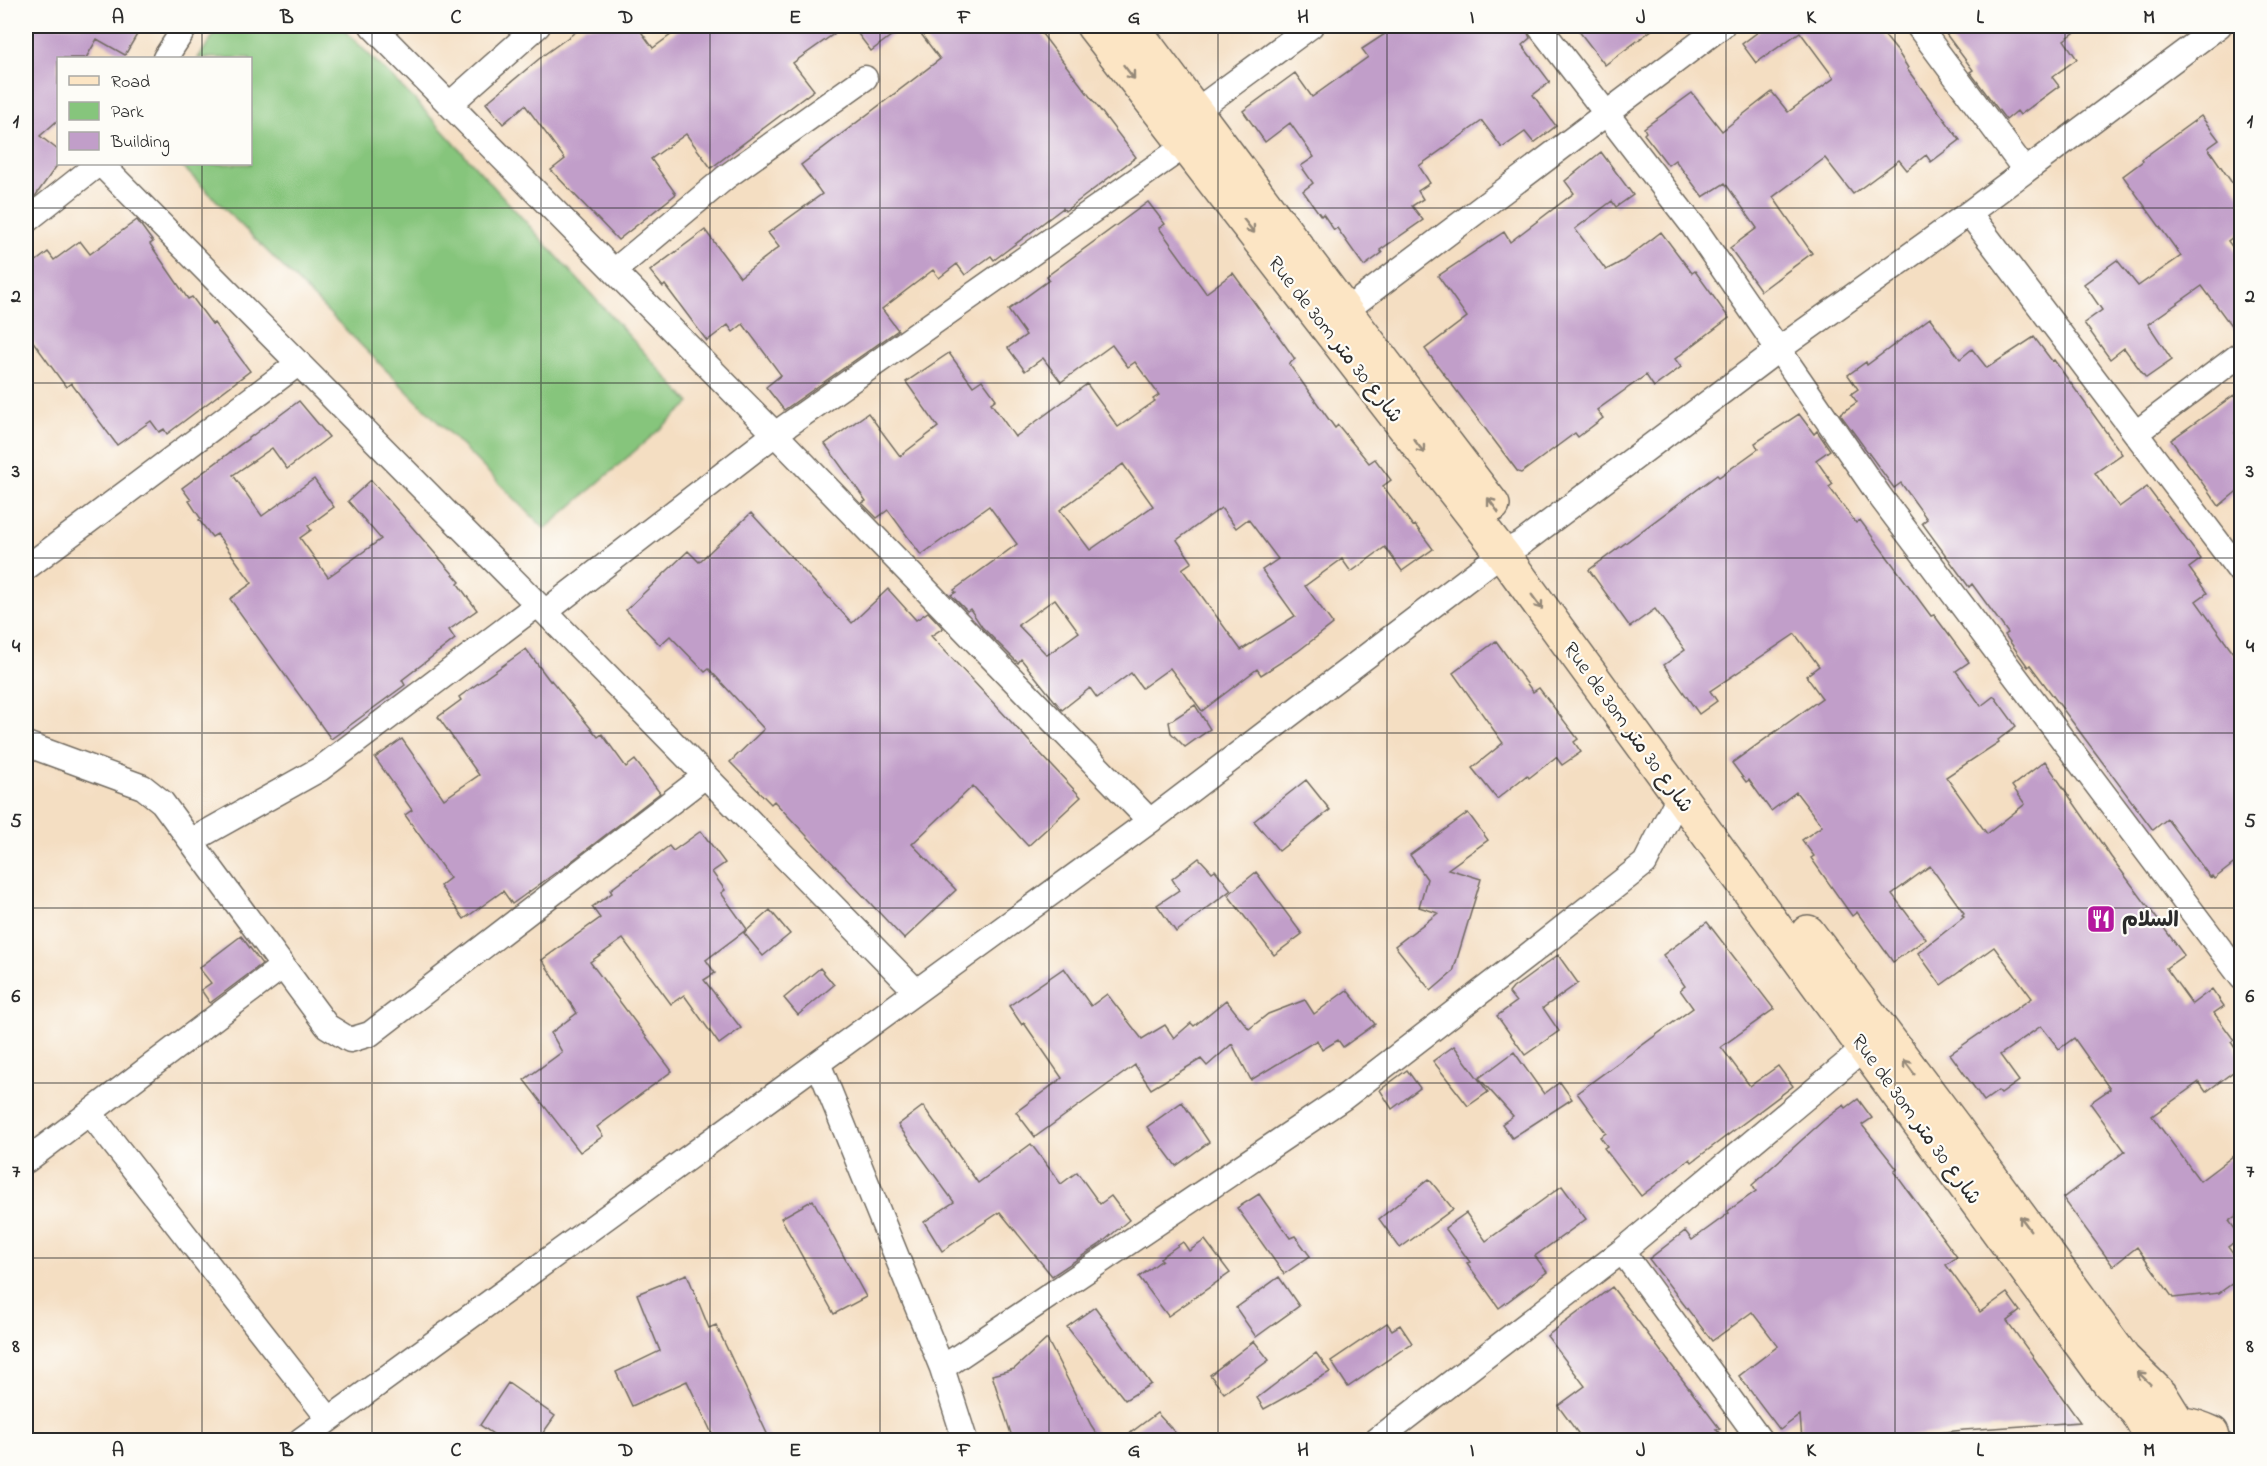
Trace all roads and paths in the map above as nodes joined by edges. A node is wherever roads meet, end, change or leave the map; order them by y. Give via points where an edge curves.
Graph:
1 (186, 26) edge
2 (372, 26) edge
3 (538, 26) edge
4 (1093, 26) edge
5 (1132, 26) edge
6 (1311, 26) edge
7 (1539, 26) edge
8 (1722, 26) edge
9 (1918, 26) edge
10 (2218, 26) edge
11 (166, 57) edge
12 (865, 78) dead end
13 (450, 104) junction
14 (1197, 110) junction
15 (1605, 112) junction
16 (1186, 145) junction
17 (98, 165) edge
18 (100, 165) edge
19 (2025, 170) junction
20 (1969, 213) junction
21 (26, 221) edge
22 (614, 271) junction
23 (1345, 311) junction
24 (1779, 349) junction
25 (2241, 353) edge
26 (299, 363) junction
27 (2136, 433) junction
28 (776, 434) junction
29 (1512, 548) junction
30 (26, 568) edge
31 (2241, 574) edge
32 (541, 608) junction
33 (26, 744) edge
34 (705, 777) junction
35 (1679, 796) junction
36 (1150, 820) junction
37 (191, 841) junction
38 (283, 966) junction
39 (2241, 978) edge
40 (916, 991) junction
41 (1865, 1048) junction
42 (818, 1062) junction
43 (90, 1113) junction
44 (26, 1161) edge
45 (1622, 1251) junction
46 (942, 1368) junction
47 (329, 1419) junction
48 (2161, 1434) edge
49 (2217, 1438) edge
50 (301, 1440) edge
51 (965, 1440) edge
52 (1377, 1440) edge
53 (1760, 1440) edge

1 - 11 street
2 - 13 street
3 - 13 street
4 -> 16 street, Rue de 30m شارع 30 متر
5 - 14 street, Rue de 30m شارع 30 متر
6 - 14 street
7 - 15 street
8 - 15 street
9 - 19 street
10 - 19 street
12 - 22 street via 726,177
13 - 22 street
14 - 23 street, Rue de 30m شارع 30 متر
15 - 23 street
15 - 24 street via 1694,227
16 - 28 street
16 -> 29 street, Rue de 30m شارع 30 متر
17 - 21 street
18 - 26 street
19 - 20 street
20 - 24 street
20 - 27 street
22 - 28 street
29 -> 23 street, Rue de 30m شارع 30 متر
24 - 29 street
24 - 39 street via 1879,495
25 - 27 street
26 - 30 street
26 - 32 street
27 - 31 street
28 - 32 street
28 - 36 street
29 -> 35 street, Rue de 30m شارع 30 متر
29 - 36 street
48 -> 29 street, Rue de 30m شارع 30 متر via 2161,1395 2124,1359
32 - 34 street
32 - 37 street via 320,769
33 - 37 street via 142,787 162,802
34 - 38 street via 370,1034 350,1040 327,1026
34 - 40 street
35 - 41 street, Rue de 30m شارع 30 متر
35 - 46 street via 1645,863 1526,957 1343,1098
36 - 40 street
37 - 38 street
38 - 43 street
40 - 42 street
41 - 45 street
41 - 48 street, Rue de 30m شارع 30 متر via 2109,1383
42 - 46 street
42 - 47 street
43 - 44 street
43 - 47 street
45 - 52 street
45 - 53 street
46 - 51 street
47 - 50 street
48 - 49 street via 2190,1424

